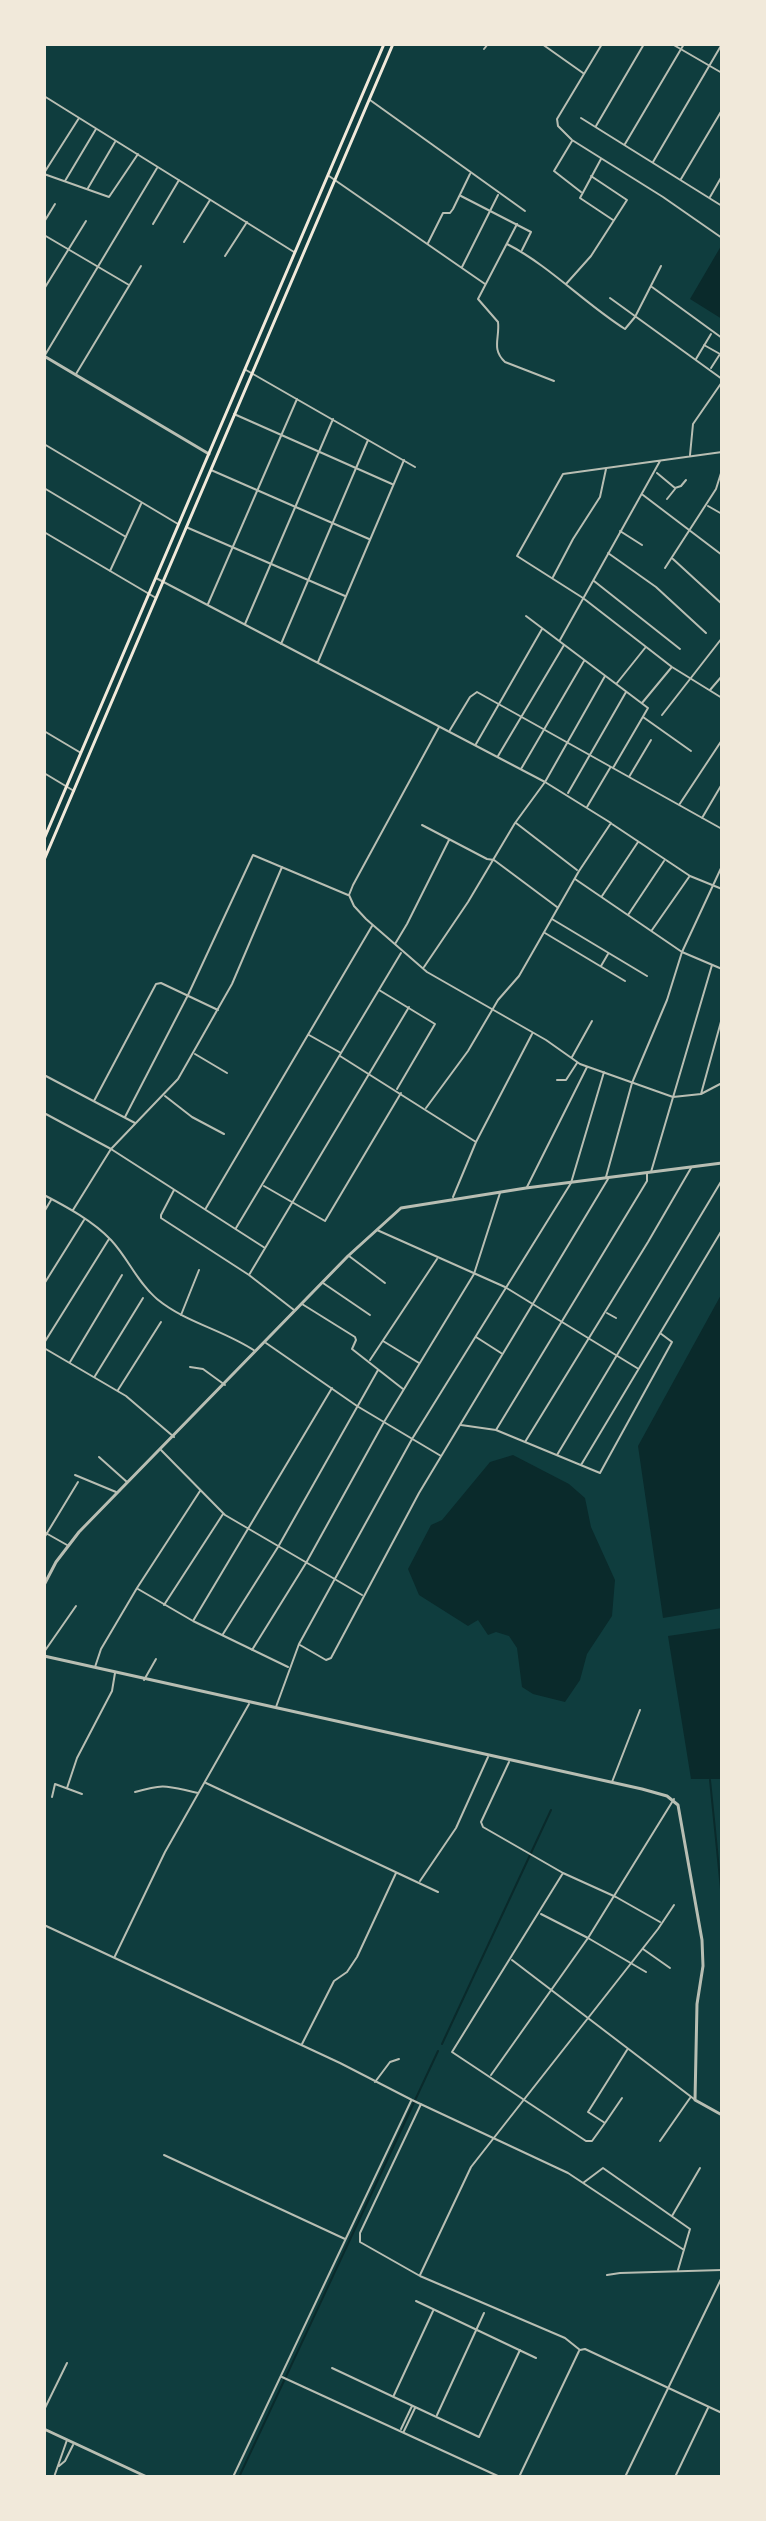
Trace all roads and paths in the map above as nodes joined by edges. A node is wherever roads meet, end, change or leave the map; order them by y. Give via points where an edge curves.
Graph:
1 (384, 44) edge
2 (393, 44) edge
3 (488, 44) edge
4 (542, 44) edge
5 (602, 44) edge
6 (644, 44) edge
7 (672, 44) edge
8 (684, 44) edge
9 (722, 44) edge
10 (484, 49) dead end
11 (681, 49) junction
12 (709, 66) junction
13 (584, 73) junction
14 (722, 73) edge
15 (44, 96) edge
16 (369, 100) junction
17 (722, 110) edge
18 (79, 117) junction
19 (581, 118) dead end
20 (595, 127) junction
21 (96, 128) junction
22 (116, 140) junction
23 (572, 140) junction
24 (625, 145) junction
25 (138, 153) junction
26 (602, 158) junction
27 (652, 163) junction
28 (158, 166) junction
29 (471, 173) junction
30 (44, 174) edge
31 (328, 176) junction
32 (591, 176) junction
33 (722, 176) edge
34 (179, 179) junction
35 (335, 179) junction
36 (680, 180) junction
37 (65, 181) junction
38 (87, 189) junction
39 (581, 192) junction
40 (499, 194) junction
41 (461, 196) junction
42 (709, 198) junction
43 (211, 199) junction
44 (55, 204) dead end
45 (722, 206) edge
46 (490, 210) junction
47 (525, 211) dead end
48 (613, 220) junction
49 (86, 221) dead end
50 (247, 221) junction
51 (44, 222) edge
52 (153, 224) dead end
53 (517, 224) junction
54 (44, 235) edge
55 (722, 238) edge
56 (184, 242) dead end
57 (428, 243) junction
58 (507, 244) junction
59 (68, 250) junction
60 (521, 251) junction
61 (295, 252) junction
62 (225, 256) dead end
63 (141, 266) dead end
64 (661, 266) dead end
65 (98, 267) junction
66 (462, 267) junction
67 (486, 284) junction
68 (129, 285) junction
69 (565, 285) junction
70 (651, 287) junction
71 (44, 289) edge
72 (277, 295) junction
73 (284, 298) junction
74 (610, 298) dead end
75 (635, 317) junction
76 (713, 332) junction
77 (722, 338) edge
78 (704, 345) junction
79 (721, 354) edge
80 (44, 356) edge
81 (695, 360) junction
82 (245, 370) junction
83 (710, 370) junction
84 (252, 373) junction
85 (76, 375) junction
86 (722, 380) edge
87 (554, 381) dead end
88 (297, 399) junction
89 (234, 414) junction
90 (333, 419) junction
91 (281, 435) junction
92 (368, 440) junction
93 (44, 444) edge
94 (319, 452) junction
95 (722, 452) edge
96 (209, 454) junction
97 (690, 456) junction
98 (404, 460) junction
99 (660, 460) junction
100 (415, 467) dead end
101 (356, 468) junction
102 (606, 468) junction
103 (211, 470) junction
104 (722, 470) edge
105 (656, 473) junction
106 (686, 480) dead end
107 (393, 485) junction
108 (44, 488) edge
109 (675, 488) junction
110 (257, 490) junction
111 (642, 494) junction
112 (667, 499) dead end
113 (142, 502) junction
114 (707, 505) junction
115 (295, 506) junction
116 (722, 514) edge
117 (333, 523) junction
118 (179, 525) junction
119 (186, 527) junction
120 (620, 531) junction
121 (44, 532) edge
122 (690, 532) junction
123 (126, 537) junction
124 (370, 540) junction
125 (642, 545) dead end
126 (232, 548) junction
127 (608, 553) junction
128 (722, 555) edge
129 (672, 558) junction
130 (270, 564) junction
131 (665, 568) dead end
132 (110, 572) junction
133 (156, 578) junction
134 (552, 578) junction
135 (593, 580) junction
136 (308, 581) junction
137 (163, 582) junction
138 (149, 595) junction
139 (346, 597) junction
140 (156, 598) junction
141 (583, 598) junction
142 (722, 604) edge
143 (208, 605) junction
144 (526, 616) dead end
145 (244, 625) junction
146 (542, 629) junction
147 (706, 633) dead end
148 (722, 638) edge
149 (559, 642) junction
150 (281, 644) junction
151 (564, 645) junction
152 (645, 648) junction
153 (680, 649) dead end
154 (584, 661) junction
155 (318, 663) junction
156 (672, 667) junction
157 (605, 676) junction
158 (722, 676) edge
159 (689, 679) junction
160 (616, 683) junction
161 (710, 691) junction
162 (626, 692) junction
163 (722, 698) edge
164 (642, 703) junction
165 (499, 704) junction
166 (662, 715) dead end
167 (642, 716) junction
168 (521, 717) junction
169 (439, 726) junction
170 (543, 730) junction
171 (44, 731) edge
172 (450, 731) junction
173 (651, 740) dead end
174 (722, 740) edge
175 (567, 742) junction
176 (475, 745) junction
177 (691, 751) dead end
178 (81, 753) junction
179 (590, 755) junction
180 (498, 757) junction
181 (612, 767) junction
182 (520, 770) junction
183 (44, 773) edge
184 (628, 777) junction
185 (545, 782) junction
186 (722, 784) edge
187 (66, 787) junction
188 (74, 791) junction
189 (567, 794) junction
190 (678, 806) junction
191 (587, 807) junction
192 (701, 819) junction
193 (515, 823) junction
194 (611, 823) junction
195 (422, 825) dead end
196 (722, 829) edge
197 (44, 839) edge
198 (449, 839) junction
199 (638, 842) junction
200 (44, 860) edge
201 (494, 860) junction
202 (665, 860) junction
203 (722, 866) edge
204 (282, 867) junction
205 (579, 871) junction
206 (690, 876) junction
207 (575, 879) junction
208 (713, 886) junction
209 (722, 889) edge
210 (349, 895) junction
211 (601, 897) junction
212 (558, 908) junction
213 (628, 915) junction
214 (551, 919) junction
215 (372, 925) junction
216 (652, 930) junction
217 (544, 933) junction
218 (394, 945) junction
219 (401, 952) junction
220 (682, 952) junction
221 (608, 953) junction
222 (712, 965) junction
223 (601, 966) junction
224 (423, 968) junction
225 (722, 969) edge
226 (647, 976) dead end
227 (625, 981) dead end
228 (379, 990) junction
229 (188, 995) junction
230 (409, 1007) junction
231 (492, 1009) junction
232 (219, 1010) junction
233 (722, 1018) edge
234 (592, 1021) dead end
235 (532, 1033) junction
236 (308, 1034) junction
237 (194, 1053) junction
238 (340, 1054) junction
239 (572, 1058) junction
240 (578, 1062) junction
241 (588, 1066) junction
242 (604, 1072) junction
243 (227, 1073) dead end
244 (371, 1074) junction
245 (44, 1075) edge
246 (557, 1080) dead end
247 (632, 1083) junction
248 (722, 1083) edge
249 (396, 1090) junction
250 (401, 1093) junction
251 (701, 1094) junction
252 (165, 1095) junction
253 (673, 1097) junction
254 (94, 1101) junction
255 (426, 1108) junction
256 (44, 1113) edge
257 (125, 1117) junction
258 (137, 1124) junction
259 (224, 1134) dead end
260 (476, 1142) junction
261 (111, 1149) junction
262 (722, 1163) edge
263 (691, 1167) junction
264 (649, 1173) junction
265 (607, 1178) junction
266 (722, 1180) edge
267 (571, 1183) junction
268 (263, 1185) junction
269 (526, 1188) junction
270 (175, 1189) junction
271 (500, 1192) junction
272 (44, 1195) edge
273 (52, 1199) junction
274 (452, 1200) junction
275 (292, 1203) junction
276 (206, 1208) junction
277 (73, 1210) junction
278 (44, 1212) edge
279 (84, 1219) junction
280 (236, 1228) junction
281 (376, 1230) junction
282 (721, 1232) edge
283 (110, 1238) junction
284 (265, 1248) junction
285 (348, 1256) junction
286 (437, 1258) junction
287 (199, 1270) dead end
288 (474, 1274) junction
289 (122, 1275) dead end
290 (249, 1275) junction
291 (322, 1282) junction
292 (385, 1283) dead end
293 (44, 1284) edge
294 (505, 1287) junction
295 (143, 1298) dead end
296 (302, 1304) junction
297 (532, 1304) junction
298 (295, 1311) junction
299 (606, 1312) junction
300 (370, 1315) dead end
301 (181, 1316) junction
302 (616, 1318) dead end
303 (561, 1321) junction
304 (161, 1322) dead end
305 (660, 1333) junction
306 (475, 1336) junction
307 (589, 1339) junction
308 (382, 1340) junction
309 (265, 1342) junction
310 (44, 1343) edge
311 (44, 1348) edge
312 (256, 1352) junction
313 (502, 1354) junction
314 (616, 1354) junction
315 (369, 1362) junction
316 (69, 1363) junction
317 (420, 1364) junction
318 (190, 1367) dead end
319 (637, 1368) junction
320 (378, 1370) junction
321 (95, 1377) junction
322 (225, 1385) junction
323 (332, 1388) junction
324 (404, 1389) junction
325 (118, 1391) junction
326 (357, 1406) junction
327 (384, 1422) junction
328 (460, 1425) junction
329 (496, 1430) junction
330 (174, 1437) junction
331 (412, 1439) junction
332 (525, 1442) junction
333 (161, 1450) junction
334 (557, 1455) junction
335 (441, 1456) junction
336 (99, 1457) dead end
337 (581, 1465) junction
338 (75, 1475) dead end
339 (78, 1482) dead end
340 (128, 1483) junction
341 (201, 1490) junction
342 (117, 1493) junction
343 (224, 1513) junction
344 (249, 1529) junction
345 (45, 1532) edge
346 (44, 1538) edge
347 (68, 1546) junction
348 (278, 1547) junction
349 (306, 1563) junction
350 (335, 1580) junction
351 (44, 1585) edge
352 (137, 1588) junction
353 (363, 1596) junction
354 (164, 1605) junction
355 (76, 1606) dead end
356 (193, 1621) junction
357 (223, 1634) junction
358 (299, 1644) junction
359 (252, 1650) junction
360 (44, 1654) edge
361 (156, 1659) dead end
362 (290, 1668) junction
363 (95, 1669) junction
364 (115, 1673) junction
365 (144, 1680) junction
366 (249, 1703) junction
367 (275, 1709) junction
368 (640, 1710) dead end
369 (489, 1756) junction
370 (510, 1761) junction
371 (205, 1782) junction
372 (612, 1783) junction
373 (67, 1788) junction
374 (135, 1792) dead end
375 (199, 1793) junction
376 (82, 1794) dead end
377 (52, 1797) dead end
378 (674, 1799) junction
379 (396, 1872) junction
380 (563, 1873) junction
381 (419, 1883) junction
382 (438, 1892) dead end
383 (616, 1897) junction
384 (674, 1905) dead end
385 (540, 1914) junction
386 (661, 1923) junction
387 (44, 1925) edge
388 (588, 1938) junction
389 (642, 1948) junction
390 (114, 1958) junction
391 (511, 1959) junction
392 (631, 1963) junction
393 (670, 1968) dead end
394 (646, 1972) dead end
395 (553, 1989) junction
396 (589, 2018) junction
397 (302, 2045) junction
398 (627, 2049) junction
399 (399, 2059) dead end
400 (490, 2077) junction
401 (375, 2082) junction
402 (690, 2097) junction
403 (523, 2098) junction
404 (622, 2098) dead end
405 (695, 2100) junction
406 (412, 2101) junction
407 (420, 2104) junction
408 (722, 2115) edge
409 (605, 2123) junction
410 (491, 2137) junction
411 (660, 2141) dead end
412 (164, 2155) dead end
413 (700, 2168) dead end
414 (583, 2183) junction
415 (671, 2217) junction
416 (346, 2239) junction
417 (684, 2250) junction
418 (678, 2270) junction
419 (722, 2270) edge
420 (607, 2275) dead end
421 (420, 2276) junction
422 (722, 2277) edge
423 (416, 2301) dead end
424 (434, 2310) junction
425 (484, 2313) dead end
426 (476, 2330) junction
427 (520, 2350) junction
428 (580, 2350) junction
429 (536, 2358) dead end
430 (67, 2363) dead end
431 (332, 2368) dead end
432 (282, 2376) junction
433 (668, 2388) junction
434 (393, 2397) junction
435 (414, 2406) junction
436 (708, 2407) junction
437 (44, 2410) edge
438 (722, 2413) edge
439 (436, 2417) junction
440 (44, 2429) edge
441 (402, 2432) junction
442 (67, 2439) junction
443 (75, 2443) junction
444 (58, 2467) junction
445 (54, 2477) edge
446 (147, 2477) edge
447 (233, 2477) edge
448 (500, 2477) edge
449 (519, 2477) edge
450 (625, 2477) edge
451 (675, 2477) edge

1 - 31 main road
2 - 16 main road
3 - 10 street
4 - 13 street
5 - 13 street
6 - 20 street
7 - 11 street
8 - 11 street
9 - 12 street
11 - 12 street
11 - 24 street
12 - 14 street
12 - 27 street
13 - 23 street via 557,119
15 - 18 street
16 - 29 street
16 - 35 main road
17 - 36 street
18 - 21 street
18 - 30 street
19 - 20 street
20 - 24 street
21 - 22 street
21 - 37 street
22 - 25 street
22 - 38 street
23 - 26 street
23 - 39 street via 554,171
24 - 27 street
25 - 28 street
25 - 38 street via 112,195
26 - 32 street
26 - 55 street
27 - 36 street
28 - 34 street
28 - 65 street
29 - 40 street
29 - 41 street
30 - 37 street
31 - 35 street
31 - 61 main road
32 - 39 street
32 - 48 street via 627,200
33 - 42 street
34 - 43 street
34 - 52 street
35 - 57 street
35 - 73 main road
36 - 42 street
37 - 38 street
39 - 48 street via 584,202
40 - 46 street
40 - 47 street
41 - 46 street
41 - 57 street via 450,213 443,213
42 - 45 street
43 - 50 street
43 - 56 street
44 - 51 street
46 - 53 street
46 - 66 street
48 - 69 street
49 - 59 street
50 - 61 street
50 - 62 street
53 - 58 street
53 - 60 street via 531,232
54 - 59 street
57 - 66 street
58 - 60 street
58 - 67 street
59 - 65 street
59 - 71 street
60 - 69 street
61 - 72 main road
63 - 68 street
64 - 70 street
65 - 68 street
65 - 80 street
66 - 67 street
67 - 87 street via 478,299 498,322 495,346 500,358
68 - 85 street
69 - 75 street via 625,329
70 - 75 street
70 - 76 street
72 - 73 main road
72 - 82 main road
73 - 84 main road
74 - 75 street
75 - 81 street
76 - 77 street
76 - 78 street
78 - 79 street
78 - 81 street
79 - 83 street
80 - 85 street
81 - 83 street
82 - 84 street
82 - 96 main road
83 - 86 street
84 - 88 street
84 - 89 main road
85 - 96 street
86 - 97 street via 693,424
88 - 90 street
88 - 91 street
89 - 91 street
89 - 103 main road
90 - 92 street
90 - 94 street
91 - 94 street
91 - 110 street
92 - 98 street
92 - 101 street
93 - 113 street
94 - 101 street
94 - 115 street
95 - 97 street
96 - 118 main road
97 - 99 street
98 - 100 street
98 - 107 street
99 - 102 street
99 - 105 street
101 - 107 street
101 - 117 street
102 - 134 street via 600,497
102 - 134 street via 563,474 517,555
103 - 110 street
103 - 119 main road
104 - 114 street
105 - 109 street
105 - 111 street
106 - 109 street
107 - 124 street
108 - 123 street
109 - 112 street
110 - 115 street
110 - 126 street
111 - 120 street
111 - 122 street
113 - 118 street
113 - 123 street
114 - 116 street
114 - 122 street
115 - 117 street
115 - 130 street
117 - 124 street
117 - 136 street
118 - 133 main road
119 - 126 street
119 - 137 main road
120 - 125 street
120 - 127 street
121 - 132 street
122 - 128 street
122 - 129 street
123 - 132 street
124 - 139 street
126 - 130 street
126 - 143 street
127 - 135 street
127 - 147 street via 656,587
129 - 131 street
129 - 142 street
130 - 136 street
130 - 145 street
132 - 138 street
133 - 137 street
133 - 138 main road
134 - 141 street
135 - 141 street
135 - 153 street
136 - 139 street
136 - 150 street
137 - 140 main road
137 - 143 street
138 - 140 street
138 - 178 main road
139 - 155 street
140 - 188 main road
141 - 149 street
141 - 152 street
143 - 145 street
144 - 146 street
145 - 150 street
146 - 149 street
146 - 165 street
148 - 159 street
149 - 151 street
150 - 155 street
151 - 154 street
151 - 168 street
152 - 156 street
152 - 160 street
154 - 157 street
154 - 170 street
155 - 169 street
156 - 159 street
156 - 164 street
157 - 160 street
157 - 175 street
158 - 161 street
159 - 161 street
159 - 166 street
160 - 162 street
161 - 163 street
162 - 164 street
162 - 179 street
164 - 167 street via 648,708
165 - 168 street
165 - 172 street via 474,693
165 - 176 street
167 - 177 street
167 - 181 street
168 - 170 street
168 - 180 street
169 - 172 street
169 - 210 street
170 - 175 street
170 - 182 street
171 - 178 street
172 - 176 street
173 - 184 street
174 - 190 street
175 - 179 street
175 - 185 street
176 - 180 street
178 - 187 main road
179 - 181 street
179 - 189 street
180 - 182 street
181 - 184 street
181 - 191 street
182 - 185 street
183 - 187 street
184 - 190 street
185 - 189 street
185 - 193 street
186 - 192 street
187 - 188 street
187 - 197 main road
188 - 200 main road
189 - 191 street
190 - 192 street
191 - 194 street
192 - 196 street
193 - 201 street
193 - 205 street
194 - 199 street
194 - 205 street
195 - 198 street
198 - 201 street
198 - 218 street
199 - 202 street
199 - 211 street
201 - 212 street
201 - 224 street
202 - 206 street
202 - 213 street
203 - 208 street
204 - 210 street
204 - 229 street via 253,855
204 - 232 street
205 - 207 street
206 - 208 street
206 - 216 street
207 - 211 street
207 - 212 street
208 - 209 street
208 - 220 street
210 - 215 street
211 - 213 street
212 - 214 street
213 - 216 street
214 - 217 street
214 - 221 street
215 - 218 street
215 - 236 street
216 - 220 street
217 - 223 street
217 - 231 street
218 - 219 street
219 - 224 street
219 - 228 street
220 - 222 street
220 - 247 street
221 - 223 street
221 - 226 street
222 - 225 street
222 - 253 street
223 - 227 street
224 - 231 street
228 - 230 street
228 - 238 street
229 - 232 street
229 - 254 street via 161,983 152,987
229 - 257 street
230 - 244 street
230 - 249 street via 435,1027
231 - 235 street
231 - 255 street
232 - 237 street
233 - 251 street
234 - 239 street
235 - 239 street
235 - 260 street
236 - 238 street
236 - 276 street
237 - 243 street
237 - 252 street
238 - 244 street
238 - 268 street
239 - 240 street
240 - 241 street
240 - 246 street via 566,1080
241 - 242 street
241 - 269 street
242 - 247 street
242 - 267 street
244 - 249 street
244 - 275 street
245 - 254 street
247 - 253 street
247 - 265 street
248 - 251 street
249 - 250 street
250 - 255 street
250 - 275 street via 325,1221
251 - 253 street
252 - 258 street
252 - 259 street
253 - 264 street
254 - 257 street
255 - 260 street
256 - 261 street
257 - 258 street
258 - 261 street
260 - 274 street
261 - 270 street
261 - 277 street
262 - 263 street
263 - 264 street
263 - 299 street
264 - 265 street
264 - 303 street
265 - 267 street
265 - 297 street
266 - 314 street
267 - 269 street
267 - 294 street
268 - 275 street
268 - 280 street
269 - 271 street
270 - 276 street
270 - 290 street via 161,1218
271 - 274 street
271 - 288 street
272 - 273 street
273 - 277 street
273 - 278 street
274 - 281 street via 403,1207
275 - 284 street
276 - 280 street
277 - 279 street
279 - 283 street
279 - 293 street
280 - 284 street
281 - 285 street
281 - 286 street
282 - 305 street
283 - 301 street via 149,1291
283 - 310 street
284 - 290 street
285 - 291 street
285 - 292 street
286 - 288 street
286 - 308 street
287 - 301 street
288 - 294 street
288 - 317 street
289 - 316 street
290 - 298 street
291 - 296 street
291 - 300 street
294 - 297 street
294 - 306 street
295 - 321 street
296 - 298 street
296 - 315 street via 355,1337 352,1349
297 - 303 street
297 - 313 street
298 - 309 street
299 - 302 street
299 - 307 street
301 - 312 street
303 - 307 street
303 - 329 street
304 - 325 street
305 - 319 street
305 - 337 street via 672,1342 602,1472
306 - 313 street
306 - 331 street
307 - 314 street
307 - 332 street
308 - 315 street
308 - 317 street
309 - 312 street
309 - 323 street
311 - 316 street
312 - 322 street
313 - 328 street
314 - 319 street
314 - 334 street
315 - 320 street
316 - 321 street
317 - 324 street
318 - 322 street via 203,1369
319 - 337 street
320 - 324 street
320 - 326 street
321 - 325 street
322 - 330 street
323 - 326 street
323 - 344 street
324 - 327 street
325 - 330 street
326 - 327 street
326 - 348 street
327 - 331 street
327 - 349 street
328 - 329 street
328 - 335 street
329 - 332 street
330 - 333 street
331 - 335 street
331 - 350 street
332 - 334 street
333 - 340 street
333 - 341 street
334 - 337 street
335 - 353 street
336 - 340 street
338 - 342 street
339 - 345 street
340 - 342 street
341 - 343 street
341 - 352 street
342 - 347 street
343 - 344 street
343 - 354 street
344 - 348 street
344 - 356 street
345 - 346 street
345 - 347 street
347 - 351 street
348 - 349 street
348 - 357 street
349 - 350 street
349 - 359 street
350 - 353 street
350 - 358 street
352 - 354 street
352 - 363 street
353 - 358 street via 328,1660
354 - 356 street
355 - 360 street
356 - 357 street
357 - 359 street
358 - 362 street
359 - 362 street
360 - 363 street
361 - 365 street
362 - 367 street
363 - 364 street
364 - 365 street
364 - 373 street via 112,1691
365 - 366 street
366 - 367 street
366 - 371 street
367 - 369 street
368 - 372 street
369 - 370 street
369 - 381 street via 456,1828
370 - 372 street
370 - 380 street via 481,1824
371 - 375 street
371 - 379 street
372 - 378 street
373 - 376 street
373 - 377 street via 53,1785
374 - 375 street via 164,1785
375 - 390 street
378 - 383 street
378 - 405 street via 702,1940
379 - 381 street
379 - 397 street via 357,1957 334,1981
380 - 383 street
380 - 385 street
381 - 382 street
383 - 386 street
383 - 388 street
384 - 386 street
385 - 388 street
385 - 391 street
386 - 389 street
387 - 390 street
388 - 392 street
388 - 395 street
389 - 392 street
389 - 393 street
390 - 397 street
391 - 395 street
391 - 400 street via 452,2052
392 - 394 street
392 - 396 street
395 - 396 street
395 - 400 street
396 - 398 street
396 - 403 street
397 - 401 street
398 - 402 street
398 - 409 street via 589,2111
399 - 401 street via 390,2062
400 - 403 street
401 - 406 street
402 - 405 street
402 - 411 street
403 - 409 street via 586,2141 592,2141
403 - 410 street
404 - 409 street
405 - 408 street
406 - 407 street
406 - 416 street
407 - 410 street
407 - 421 street via 359,2238
410 - 414 street
410 - 421 street via 471,2167
412 - 416 street
413 - 415 street
414 - 415 street via 603,2168
414 - 417 street
415 - 417 street via 690,2229
416 - 432 street
417 - 418 street
418 - 419 street
418 - 420 street
421 - 428 street via 565,2338
422 - 433 street
423 - 424 street
424 - 426 street
424 - 434 street
425 - 426 street
426 - 427 street
426 - 439 street
427 - 429 street
427 - 439 street via 479,2437
428 - 433 street
428 - 449 street
430 - 437 street
431 - 434 street
432 - 441 street
432 - 447 street
433 - 436 street
433 - 450 street
434 - 435 street
435 - 439 street
435 - 441 street
436 - 438 street
436 - 451 street
440 - 442 street
441 - 448 street
442 - 443 street
442 - 444 street
443 - 444 street
443 - 446 street
444 - 445 street

